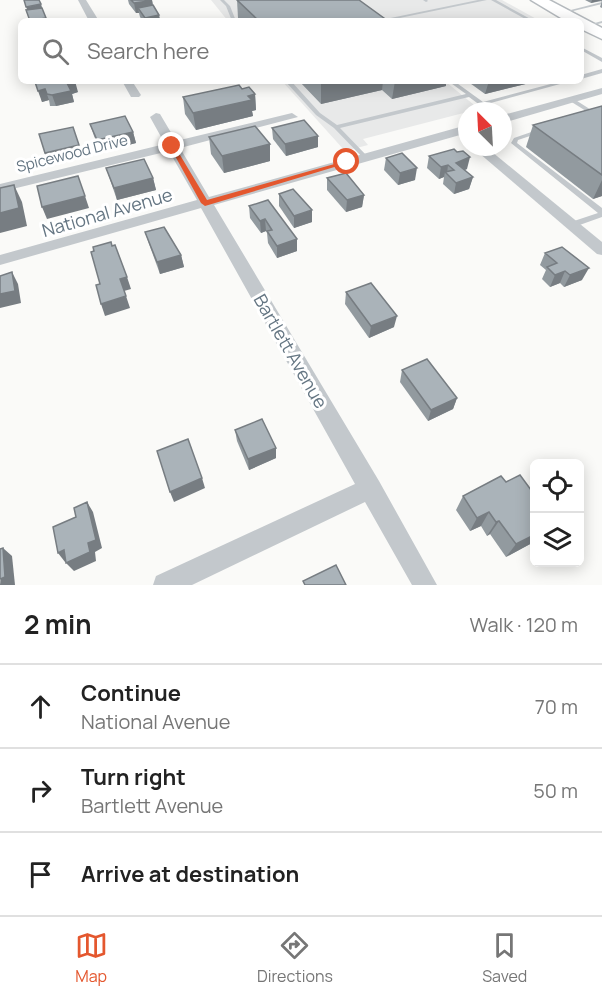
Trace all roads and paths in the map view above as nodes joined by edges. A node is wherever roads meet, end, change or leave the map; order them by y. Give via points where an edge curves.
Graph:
1 (82, 0) edge
2 (222, 0) edge
3 (485, 0) edge
4 (494, 0) edge
5 (538, 0) edge
6 (602, 3) edge
7 (561, 12) junction
8 (92, 18) edge
9 (233, 18) edge
10 (393, 18) edge
11 (527, 18) edge
12 (575, 18) edge
13 (587, 23) edge
14 (602, 34) edge
15 (584, 50) edge
16 (602, 60) edge
17 (602, 71) edge
18 (584, 76) edge
19 (129, 84) edge
20 (291, 84) edge
21 (455, 84) edge
22 (557, 84) edge
23 (602, 91) edge
24 (135, 95) dead end
25 (470, 95) junction
26 (572, 99) junction
27 (479, 102) edge
28 (489, 102) edge
29 (599, 114) edge
30 (512, 116) edge
31 (156, 117) dead end
32 (292, 117) dead end
33 (583, 119) edge
34 (336, 127) junction
35 (548, 129) edge
36 (458, 134) edge
37 (172, 146) junction
38 (489, 156) edge
39 (365, 157) junction
40 (0, 188) edge
41 (205, 203) junction
42 (602, 213) edge
43 (571, 225) junction
44 (602, 250) edge
45 (0, 260) edge
46 (371, 488) junction
47 (165, 585) edge
48 (425, 585) edge

1 - 8 street
2 - 9 lane
3 - 10 lane
4 - 11 lane
5 - 7 main road
6 - 7 lane
7 - 12 main road
13 - 14 main road
15 - 16 lane
17 - 18 lane
19 - 24 street
20 - 34 lane
21 - 25 lane
22 - 28 lane
23 - 26 street
25 - 27 lane
25 - 34 lane
26 - 29 lane
26 - 30 street
29 - 33 lane
31 - 37 street, Bartlett Avenue
32 - 37 street, Spicewood Drive
34 - 39 lane
35 - 42 lane via 525,135 514,143
36 - 39 street, National Avenue
37 - 40 street, Spicewood Drive
37 - 41 street, Bartlett Avenue
38 - 43 street
39 - 41 street, National Avenue
41 - 45 street, National Avenue
41 - 46 street, Bartlett Avenue
42 - 43 lane
43 - 44 street
46 - 47 street
46 - 48 street, Bartlett Avenue

